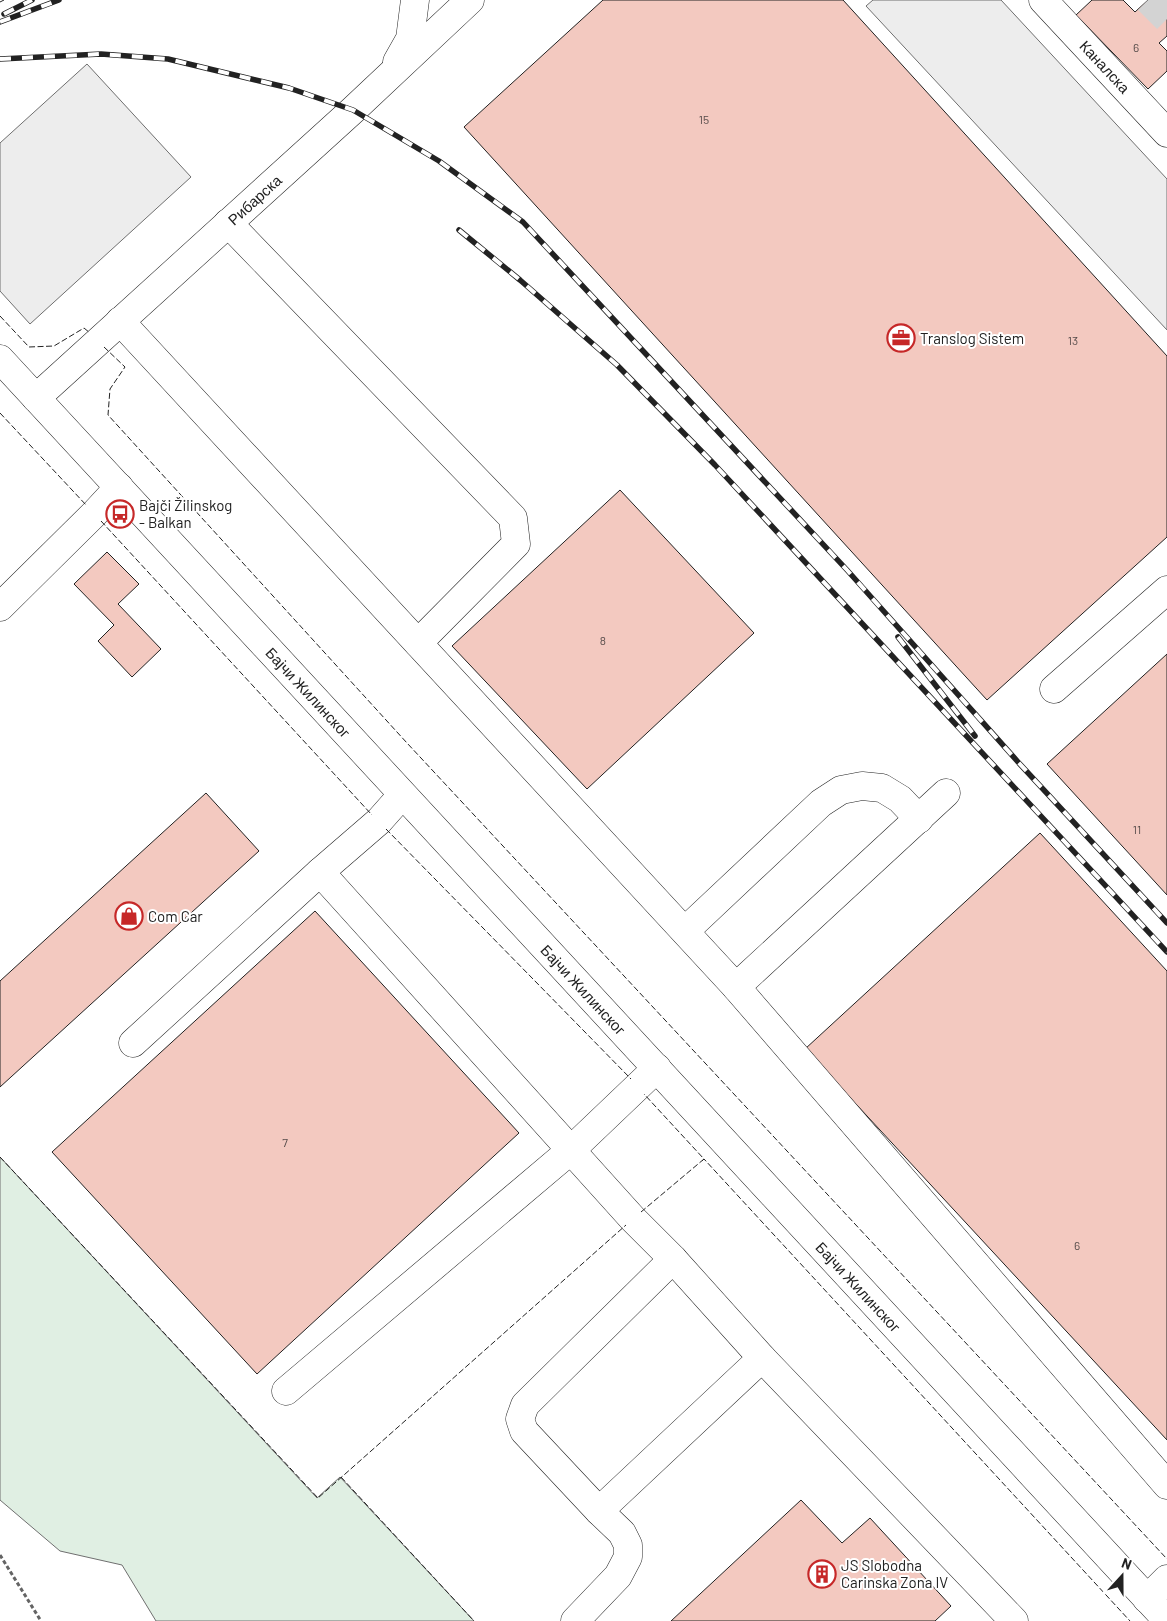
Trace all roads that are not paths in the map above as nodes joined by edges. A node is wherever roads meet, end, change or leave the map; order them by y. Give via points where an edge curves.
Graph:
1 (416, 0) edge
2 (470, 0) edge
3 (1043, 0) edge
4 (392, 72) junction
5 (1165, 128) edge
6 (228, 223) junction
7 (120, 321) junction
8 (0, 359) edge
9 (36, 398) junction
10 (119, 486) junction
11 (1167, 590) edge
12 (0, 607) edge
13 (418, 643) junction
14 (1054, 689) dead end
15 (946, 793) dead end
16 (402, 795) junction
17 (919, 819) junction
18 (320, 872) junction
19 (685, 931) junction
20 (736, 987) junction
21 (133, 1043) dead end
22 (656, 1068) junction
23 (571, 1150) junction
24 (673, 1259) junction
25 (762, 1358) junction
26 (286, 1391) dead end
27 (1167, 1485) edge
28 (599, 1511) junction
29 (1167, 1579) edge
30 (1147, 1599) junction
31 (1167, 1620) edge
32 (575, 1621) edge
33 (1014, 1621) edge

1 - 4 street via 410,39
2 - 4 street, Рибарска
3 - 5 street, Каналска
4 - 6 street, Рибарска
6 - 7 street, Рибарска
6 - 13 street via 513,518 516,544
7 - 9 street, Рибарска
7 - 13 street
8 - 9 street, Бајчи Жилинског
9 - 10 street, Бајчи Жилинског
10 - 12 street
10 - 16 street, Бајчи Жилинског
11 - 14 street
13 - 19 street
15 - 17 street
16 - 18 street via 378,821
16 - 22 street, Бајчи Жилинског
17 - 19 street via 900,799 882,788 862,786 841,790 821,803
17 - 20 street
18 - 21 street
18 - 23 street
19 - 20 street
20 - 27 street
22 - 23 street
22 - 30 street, Бајчи Жилинског
23 - 24 street
23 - 26 street
24 - 25 street
24 - 28 street via 525,1406 520,1419 524,1431
25 - 28 street
25 - 33 street
28 - 32 street via 622,1534 628,1545 628,1557 618,1576
29 - 30 street
30 - 31 street, Бајчи Жилинског

